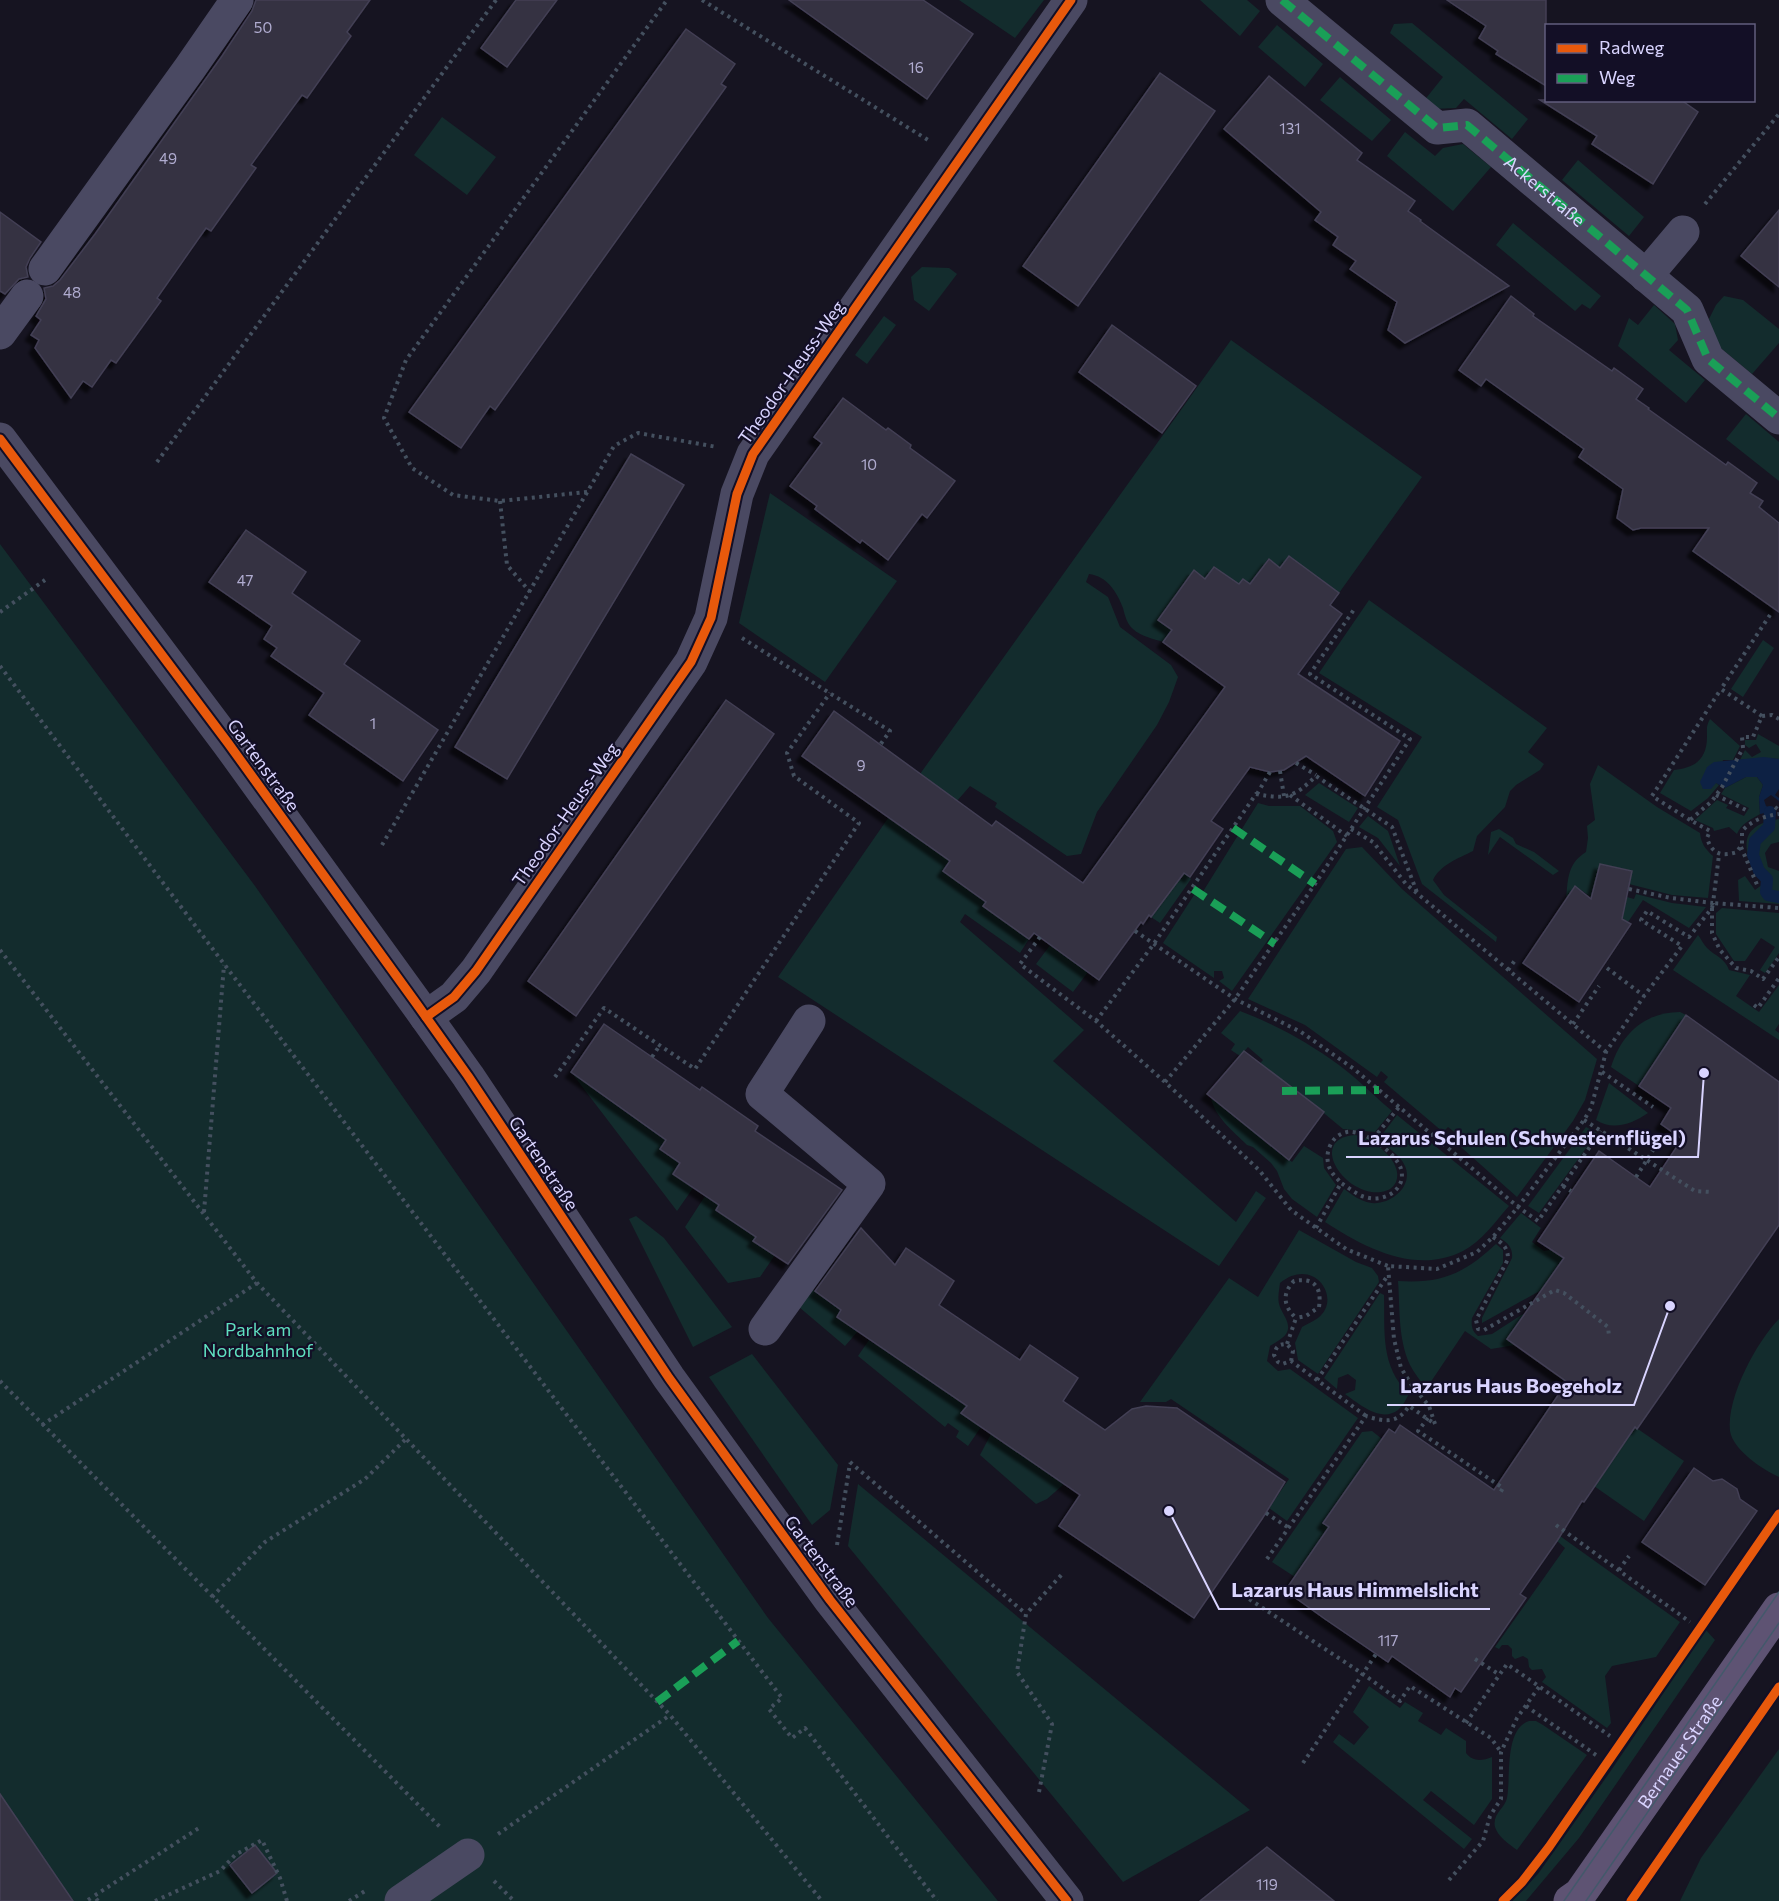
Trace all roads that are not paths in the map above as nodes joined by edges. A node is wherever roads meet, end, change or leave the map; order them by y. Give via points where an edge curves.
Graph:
1 (237, 0) edge
2 (1071, 0) edge
3 (1282, 0) edge
4 (1683, 232) road end
5 (45, 269) dead end
6 (1646, 276) junction
7 (27, 296) dead end
8 (0, 333) edge
9 (1779, 418) edge
10 (0, 439) edge
11 (426, 1017) junction
12 (809, 1021) dead end
13 (765, 1329) dead end
14 (1779, 1609) edge
15 (468, 1855) road end
16 (1576, 1899) edge
17 (401, 1901) edge
18 (1067, 1901) edge

1 - 5 street
2 - 11 street, Theodor-Heuss-Weg via 753,454 737,494 711,618 691,662 476,971 454,997
3 - 6 street, Ackerstraße via 1437,128 1467,125
4 - 6 street
6 - 9 street, Ackerstraße via 1687,310 1708,359
7 - 8 street
10 - 11 street, Gartenstraße via 228,743
11 - 18 street, Gartenstraße via 669,1378 830,1600
12 - 13 street via 762,1094 870,1184
14 - 16 main road, Bernauer Straße
15 - 17 street

